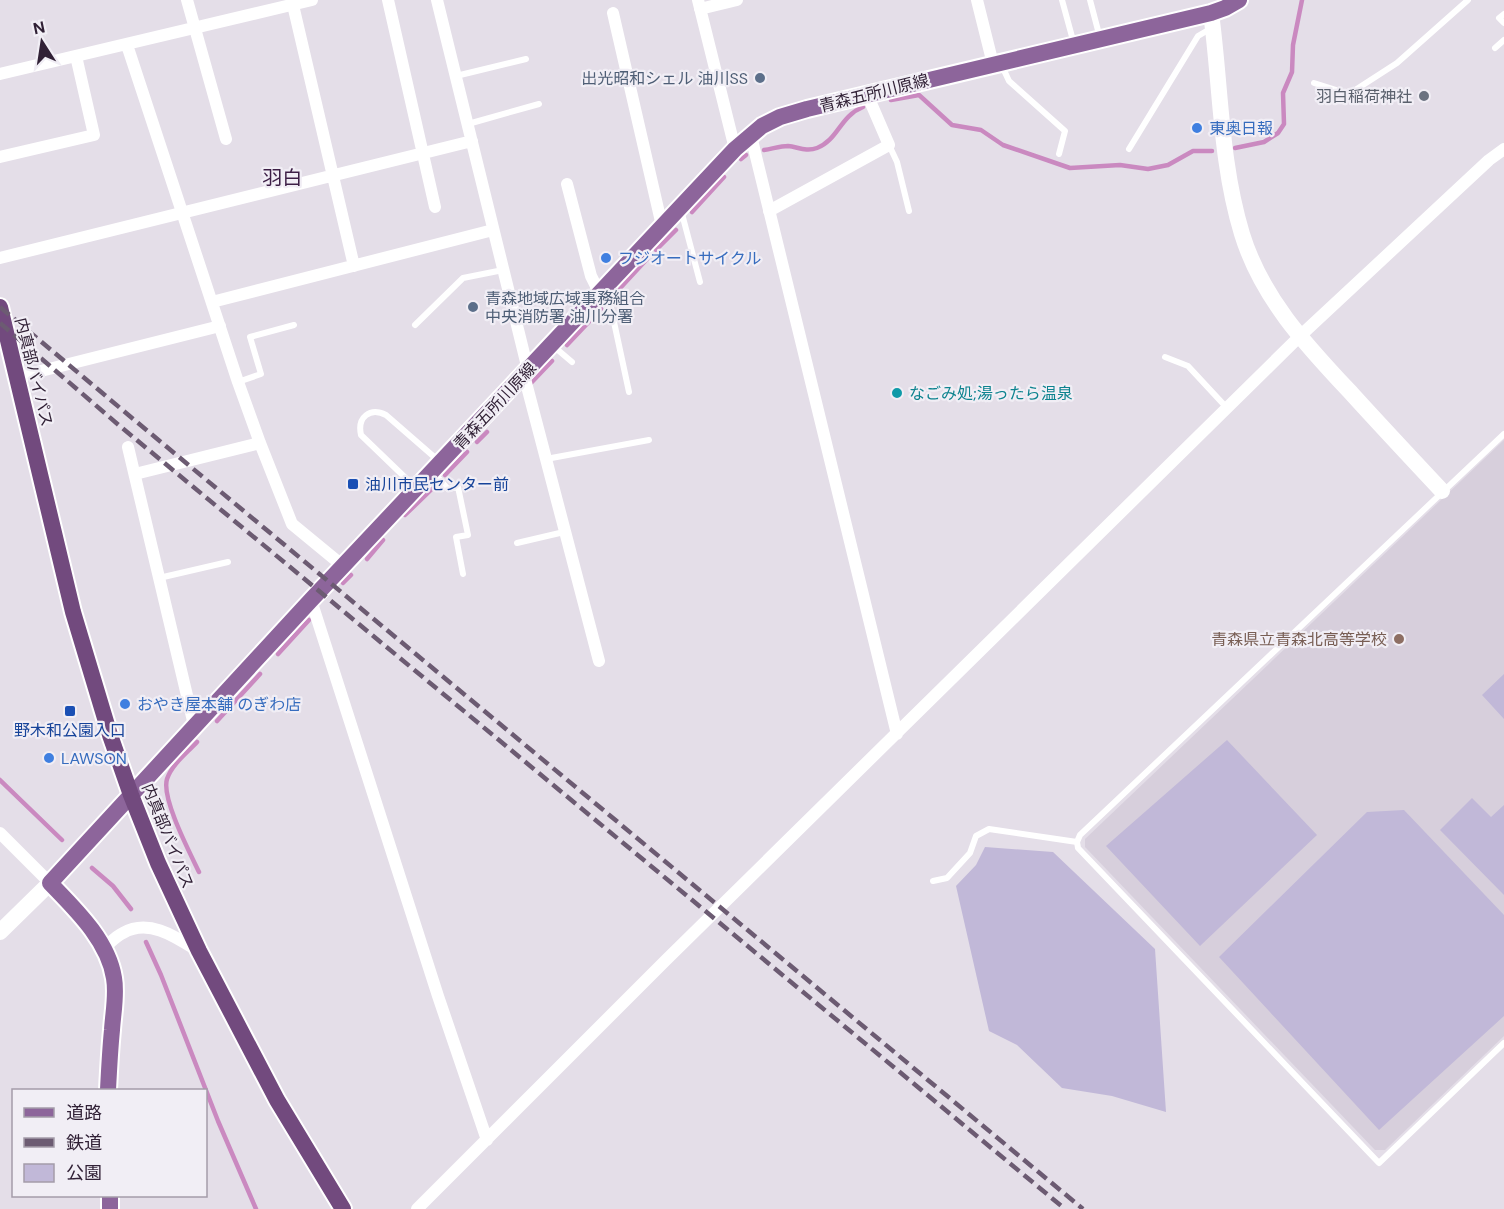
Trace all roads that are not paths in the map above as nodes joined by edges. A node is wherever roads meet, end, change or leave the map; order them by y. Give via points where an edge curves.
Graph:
1 (187, 0) edge
2 (312, 0) edge
3 (388, 0) edge
4 (438, 0) edge
5 (736, 0) edge
6 (977, 0) edge
7 (1062, 0) edge
8 (1090, 0) edge
9 (1239, 0) edge
10 (1468, 0) edge
11 (285, 4) edge
12 (699, 4) edge
13 (613, 13) dead end
14 (1504, 14) edge
15 (1212, 20) junction
16 (1504, 23) edge
17 (194, 27) junction
18 (1100, 38) junction
19 (1504, 40) edge
20 (1074, 44) junction
21 (127, 45) junction
22 (1495, 48) dead end
23 (76, 56) junction
24 (526, 59) dead end
25 (997, 63) junction
26 (0, 74) edge
27 (456, 76) junction
28 (1314, 83) dead end
29 (867, 93) junction
30 (539, 104) dead end
31 (468, 124) junction
32 (751, 136) junction
33 (226, 139) dead end
34 (472, 141) junction
35 (889, 145) junction
36 (1129, 148) dead end
37 (735, 149) junction
38 (1504, 149) edge
39 (423, 153) junction
40 (1059, 154) dead end
41 (0, 157) edge
42 (333, 175) junction
43 (567, 184) dead end
44 (435, 207) dead end
45 (681, 207) junction
46 (768, 211) junction
47 (909, 211) dead end
48 (181, 213) junction
49 (662, 226) junction
50 (493, 230) junction
51 (0, 258) edge
52 (354, 266) junction
53 (503, 270) junction
54 (700, 282) dead end
55 (600, 294) junction
56 (212, 302) junction
57 (0, 307) edge
58 (294, 325) dead end
59 (415, 325) dead end
60 (220, 326) junction
61 (1299, 337) junction
62 (552, 345) junction
63 (1164, 357) dead end
64 (572, 362) dead end
65 (526, 372) junction
66 (17, 377) junction
67 (238, 382) junction
68 (629, 392) dead end
69 (1227, 408) junction
70 (1504, 434) edge
71 (649, 440) dead end
72 (260, 443) junction
73 (128, 447) dead end
74 (545, 459) junction
75 (437, 467) junction
76 (135, 474) junction
77 (416, 489) junction
78 (1442, 491) junction
79 (564, 532) junction
80 (517, 543) dead end
81 (228, 562) dead end
82 (343, 566) junction
83 (463, 574) dead end
84 (159, 578) junction
85 (311, 600) junction
86 (599, 661) dead end
87 (194, 725) junction
88 (897, 734) junction
89 (131, 795) junction
90 (0, 833) edge
91 (1077, 842) junction
92 (933, 881) dead end
93 (50, 883) junction
94 (0, 932) edge
95 (104, 948) junction
96 (199, 951) junction
97 (1504, 1043) edge
98 (108, 1089) edge
99 (487, 1140) junction
100 (343, 1209) edge
101 (417, 1209) edge

1 - 17 street
2 - 11 street
3 - 39 street
4 - 27 street
5 - 12 street
6 - 25 street
7 - 20 lane
8 - 18 lane
9 - 15 main road, 青森五所川原線
10 - 28 lane via 1397,63 1349,94
11 - 17 street
11 - 42 street
12 - 37 street
13 - 49 street
14 - 16 lane via 1499,18
15 - 18 main road, 青森五所川原線
15 - 36 lane via 1198,36
15 - 61 street via 1232,196 1262,282
17 - 21 street
17 - 33 street
18 - 20 main road, 青森五所川原線
19 - 22 lane
20 - 25 main road, 青森五所川原線
21 - 23 street
21 - 48 street
23 - 26 street
23 - 41 street via 94,135
24 - 27 lane
25 - 29 main road, 青森五所川原線
25 - 40 lane via 1009,81 1065,131
27 - 31 street
29 - 32 main road, 青森五所川原線 via 780,117
29 - 35 street
30 - 31 lane
31 - 34 street
32 - 37 main road, 青森五所川原線
32 - 46 street
34 - 39 street
34 - 50 street
35 - 46 street
35 - 47 lane
37 - 45 main road, 青森五所川原線
38 - 61 street
39 - 42 street
39 - 44 street
42 - 48 street
42 - 52 street
43 - 55 street via 591,276
45 - 49 main road, 青森五所川原線
45 - 54 lane
46 - 88 street
48 - 51 street
48 - 56 street
49 - 55 main road, 青森五所川原線
50 - 52 street
50 - 53 street
52 - 56 street
53 - 59 lane via 463,278
53 - 65 street
55 - 62 main road, 青森五所川原線
55 - 68 lane via 611,308
56 - 60 street
57 - 66 highway, 内真部バイパス
58 - 67 lane via 250,337 261,374
60 - 66 street
60 - 67 street
61 - 69 street
61 - 78 street
62 - 64 lane
62 - 65 main road, 青森五所川原線
63 - 69 lane via 1188,366
65 - 74 street
65 - 75 main road, 青森五所川原線
66 - 89 highway, 内真部バイパス via 73,612
67 - 72 street
69 - 88 street
70 - 78 lane
71 - 74 lane
72 - 76 street
72 - 82 street via 292,524
73 - 76 street
74 - 79 street
75 - 77 main road, 青森五所川原線
75 - 77 lane via 386,415 380,411 365,414 359,428 361,435
75 - 83 lane via 448,489 458,487 468,535 456,537
76 - 84 street
77 - 82 main road, 青森五所川原線
78 - 91 lane
79 - 80 lane
79 - 86 street
81 - 84 lane
82 - 85 main road, 青森五所川原線
84 - 87 street
85 - 87 main road, 青森五所川原線
85 - 99 street
87 - 89 main road, 青森五所川原線
88 - 99 street
89 - 93 main road, 青森五所川原線
89 - 96 highway, 内真部バイパス
90 - 93 street
91 - 92 lane via 989,829 976,836 970,853 947,878
91 - 97 lane via 1078,848 1379,1163
93 - 94 street
93 - 95 main road
95 - 96 street via 121,933 146,928 167,932
95 - 98 main road via 114,979
96 - 100 highway, 内真部バイパス via 277,1100
99 - 101 street

